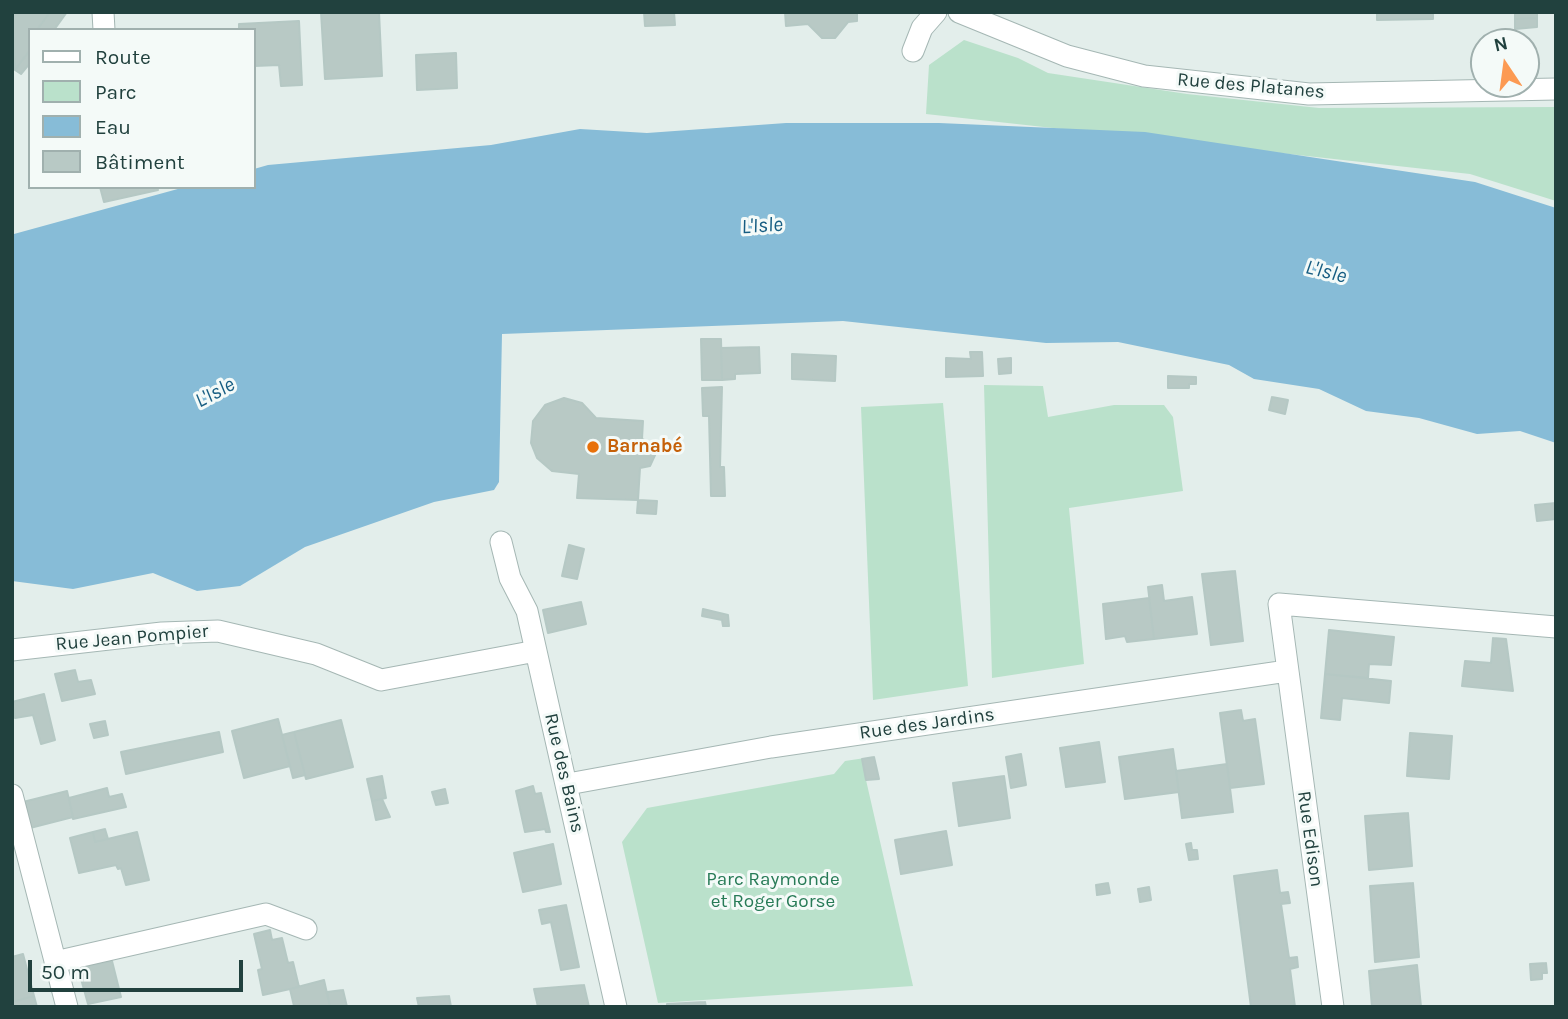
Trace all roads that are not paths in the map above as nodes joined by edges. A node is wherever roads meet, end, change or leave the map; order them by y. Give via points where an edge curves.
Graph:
1 (936, 12) edge
2 (958, 12) edge
3 (913, 51) dead end
4 (1556, 89) edge
5 (501, 542) dead end
6 (1556, 627) edge
7 (12, 650) edge
8 (536, 650) junction
9 (1287, 671) junction
10 (568, 784) junction
11 (12, 795) edge
12 (306, 929) dead end
13 (55, 962) junction
14 (67, 1007) edge
15 (616, 1007) edge
16 (1333, 1007) edge

1 - 3 street via 922,28
2 - 4 street, Rue des Platanes via 1067,55 1144,76 1309,94
5 - 8 street, Rue des Bains
6 - 9 street, Rue Edison via 1279,604
7 - 8 street, Rue Jean Pompier via 218,631 316,654 381,680
8 - 10 street, Rue des Bains
9 - 10 street, Rue des Jardins via 771,747
9 - 16 street, Rue Edison
10 - 15 street, Rue des Bains
11 - 13 street
12 - 13 street via 265,914
13 - 14 street

